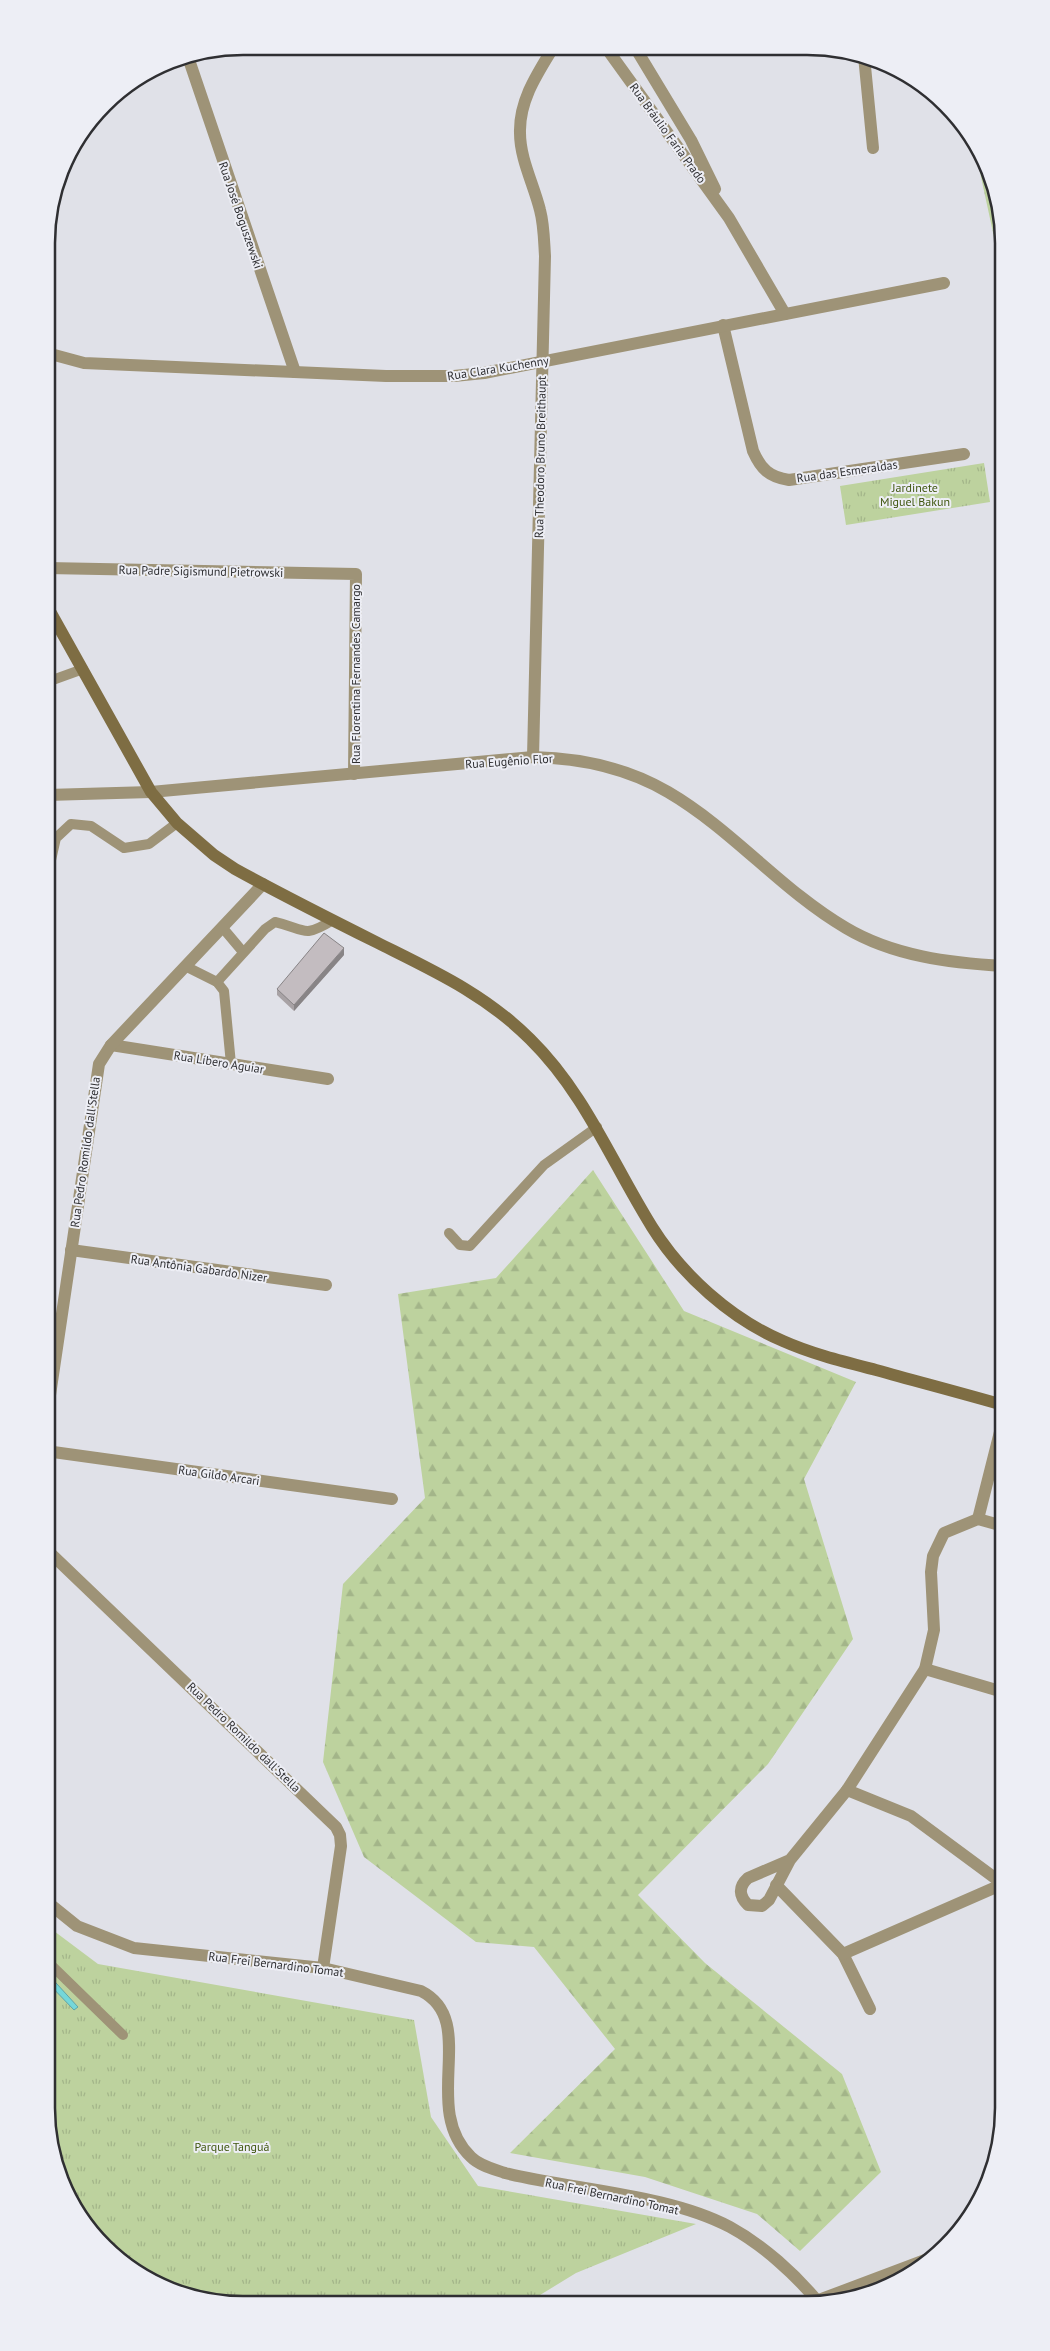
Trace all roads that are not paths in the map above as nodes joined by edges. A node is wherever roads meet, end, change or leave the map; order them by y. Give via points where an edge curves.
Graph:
1 (549, 55) edge
2 (612, 55) edge
3 (640, 55) edge
4 (190, 63) edge
5 (865, 64) edge
6 (873, 148) dead end
7 (729, 218) junction
8 (944, 283) dead end
9 (785, 314) junction
10 (723, 326) junction
11 (55, 355) edge
12 (542, 361) junction
13 (295, 372) junction
14 (964, 454) dead end
15 (55, 568) edge
16 (356, 574) joint
17 (55, 620) edge
18 (83, 669) junction
19 (55, 679) edge
20 (534, 757) junction
21 (354, 774) junction
22 (152, 792) junction
23 (55, 795) edge
24 (177, 823) junction
25 (55, 842) edge
26 (263, 884) junction
27 (333, 920) junction
28 (222, 927) junction
29 (243, 952) junction
30 (995, 965) edge
31 (185, 966) junction
32 (217, 982) junction
33 (111, 1045) junction
34 (231, 1064) junction
35 (328, 1079) dead end
36 (597, 1127) junction
37 (449, 1233) dead end
38 (71, 1250) junction
39 (326, 1285) dead end
40 (55, 1360) edge
41 (995, 1403) edge
42 (55, 1452) edge
43 (995, 1454) edge
44 (392, 1499) dead end
45 (978, 1519) junction
46 (995, 1524) edge
47 (55, 1558) edge
48 (925, 1669) junction
49 (995, 1690) edge
50 (847, 1790) junction
51 (790, 1860) junction
52 (995, 1878) edge
53 (776, 1885) junction
54 (995, 1888) edge
55 (55, 1908) edge
56 (843, 1954) junction
57 (323, 1968) junction
58 (55, 1969) edge
59 (870, 2009) dead end
60 (123, 2035) dead end
61 (909, 2266) edge
62 (841, 2293) edge
63 (811, 2296) edge

1 - 12 street, Rua Theodoro Bruno Breithaupt via 528,90 520,132 544,234
2 - 7 street, Rua Bráulio Faria Prado
3 - 7 street, Rua Bráulio Faria Prado via 691,140
4 - 13 street, Rua José Boguszewski
5 - 6 street
7 - 9 street, Rua Bráulio Faria Prado
8 - 9 street, Rua Clara Kuchenny
9 - 10 street, Rua Clara Kuchenny
10 - 12 street, Rua Clara Kuchenny
10 - 14 street, Rua das Esmeraldas via 753,451 758,463 772,475 789,480
11 - 13 street, Rua Clara Kuchenny via 84,363
12 - 13 street, Rua Clara Kuchenny via 454,376
12 - 20 street, Rua Theodoro Bruno Breithaupt
15 - 16 street, Rua Padre Sigismund Pietrowski
16 - 21 street, Rua Florentina Fernandes Camargo
17 - 18 main road
18 - 19 lane
18 - 22 main road
20 - 21 street, Rua Eugênio Flor
20 - 30 street, Rua Eugênio Flor via 608,767 667,791 696,810 818,910 881,944 922,957
21 - 22 street, Rua Eugênio Flor
22 - 23 street, Rua Eugênio Flor
22 - 24 main road
24 - 25 lane via 149,844 124,848 91,826 71,824
24 - 26 main road via 214,854
26 - 27 main road
26 - 28 street, Rua Pedro Romildo dall'Stella
27 - 29 lane via 313,932 298,931 275,922
27 - 36 main road via 487,1001 548,1056
28 - 29 lane
28 - 31 street, Rua Pedro Romildo dall'Stella
29 - 32 lane
31 - 32 lane
31 - 33 street, Rua Pedro Romildo dall'Stella
32 - 34 lane via 224,991
33 - 34 street, Rua Líbero Aguiar
33 - 38 street, Rua Pedro Romildo dall'Stella via 96,1073
34 - 35 street, Rua Líbero Aguiar
36 - 37 lane via 544,1165 470,1246 460,1244
36 - 41 main road via 666,1249 717,1300 748,1322 781,1341 813,1352
38 - 39 street, Rua Antônia Gabardo Nizer
38 - 40 street, Rua Pedro Romildo dall'Stella
42 - 44 street, Rua Gildo Arcari
43 - 45 street
45 - 46 street
45 - 48 street via 944,1533 937,1544 931,1572 934,1630
47 - 57 street, Rua Pedro Romildo dall'Stella via 336,1827 341,1846
48 - 49 street
48 - 50 street
50 - 51 street
50 - 52 street via 896,1809 923,1824
51 - 53 street
51 - 53 street via 743,1882 742,1899 748,1906 762,1906
53 - 56 street
54 - 56 street
55 - 57 street, Rua Frei Bernardino Tomat via 77,1926 134,1948
56 - 59 street
57 - 63 street, Rua Frei Bernardino Tomat via 407,1986 433,1997 445,2014 449,2034 448,2113 451,2128 472,2158 505,2173 639,2199 703,2216 747,2238 780,2263
58 - 60 lane
61 - 62 lane

